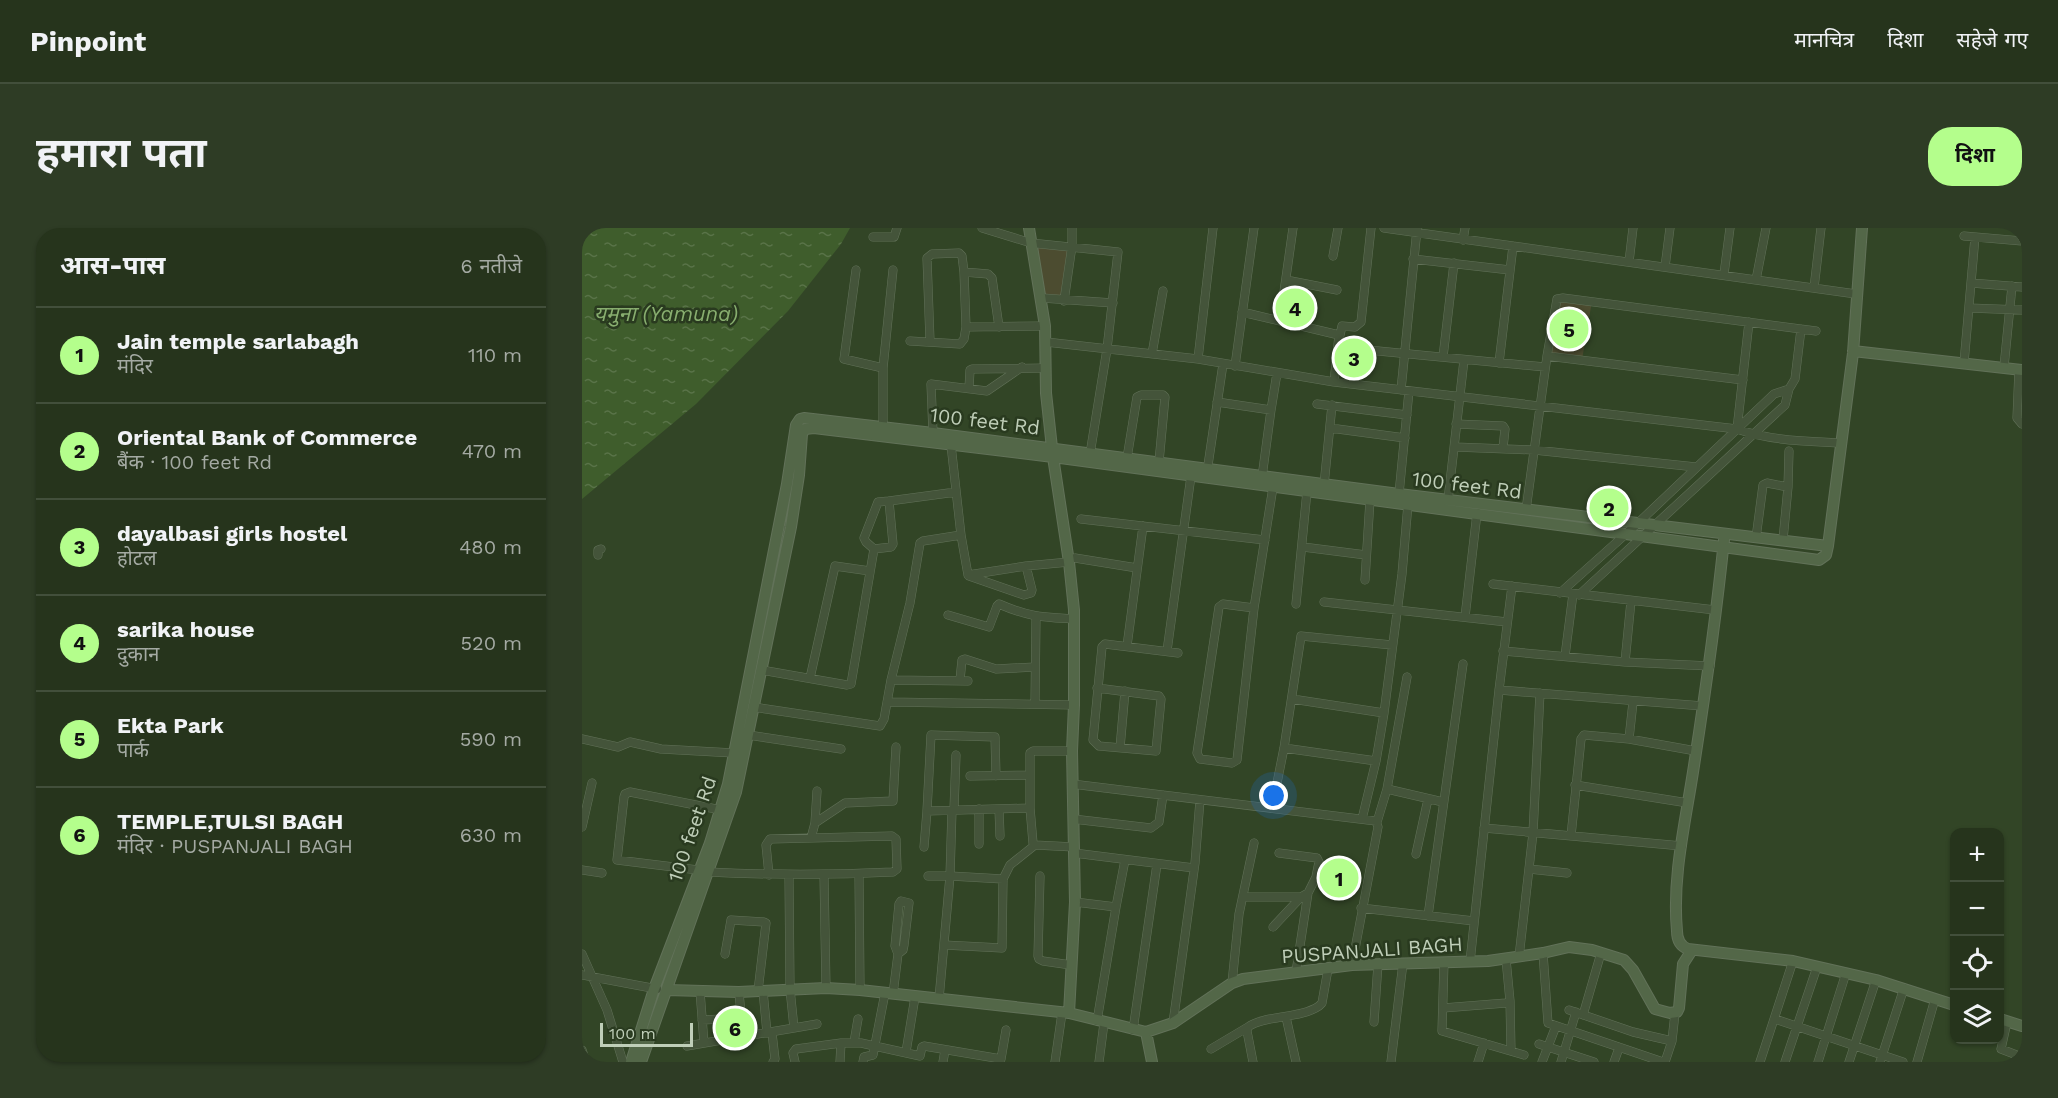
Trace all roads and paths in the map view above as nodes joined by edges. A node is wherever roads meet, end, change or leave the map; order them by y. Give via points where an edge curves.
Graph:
1 (897, 228) edge
2 (982, 228) edge
3 (1029, 228) edge
4 (1072, 228) edge
5 (1213, 228) edge
6 (1254, 228) edge
7 (1293, 228) edge
8 (1338, 228) edge
9 (1371, 228) edge
10 (1384, 228) edge
11 (1465, 228) edge
12 (1633, 228) edge
13 (1670, 228) edge
14 (1730, 228) edge
15 (1766, 228) edge
16 (1821, 228) edge
17 (1862, 228) edge
18 (1416, 230) edge
19 (1964, 236) dead end
20 (873, 237) dead end
21 (1975, 237) junction
22 (1463, 240) junction
23 (2022, 241) edge
24 (1032, 243) junction
25 (1072, 246) junction
26 (1513, 246) junction
27 (1333, 256) dead end
28 (1413, 259) junction
29 (1629, 262) junction
30 (1454, 263) junction
31 (1665, 267) junction
32 (856, 270) dead end
33 (893, 270) dead end
34 (1510, 270) junction
35 (964, 272) junction
36 (1724, 274) junction
37 (1286, 280) junction
38 (1756, 280) junction
39 (1971, 283) junction
40 (2012, 286) junction
41 (2022, 287) edge
42 (1814, 288) junction
43 (1337, 290) dead end
44 (1163, 291) dead end
45 (1856, 294) junction
46 (1042, 298) junction
47 (1064, 301) junction
48 (1113, 303) junction
49 (1969, 308) junction
50 (2010, 308) junction
51 (2022, 310) edge
52 (1242, 312) junction
53 (1280, 320) junction
54 (1749, 322) junction
55 (1045, 326) junction
56 (966, 327) junction
57 (999, 327) junction
58 (1801, 329) junction
59 (1816, 331) dead end
60 (1340, 335) junction
61 (910, 340) dead end
62 (930, 341) junction
63 (1046, 342) junction
64 (1107, 349) junction
65 (1368, 350) dead end
66 (1853, 351) junction
67 (1152, 354) junction
68 (1406, 354) junction
69 (1547, 356) junction
70 (1443, 357) junction
71 (1198, 359) junction
72 (1464, 360) junction
73 (1499, 363) junction
74 (1964, 363) junction
75 (1223, 364) junction
76 (1235, 366) junction
77 (1545, 367) junction
78 (882, 368) junction
79 (1022, 368) junction
80 (1046, 368) junction
81 (2004, 368) junction
82 (2021, 370) edge
83 (1277, 373) junction
84 (1743, 380) junction
85 (1334, 382) junction
86 (969, 388) junction
87 (1789, 389) junction
88 (1405, 390) junction
89 (1459, 395) junction
90 (1217, 402) junction
91 (1317, 404) dead end
92 (1332, 405) junction
93 (1541, 405) junction
94 (1271, 410) junction
95 (1407, 415) junction
96 (1456, 424) junction
97 (2022, 424) edge
98 (883, 427) junction
99 (1330, 428) junction
100 (1737, 429) junction
101 (933, 433) junction
102 (1753, 434) junction
103 (1405, 438) junction
104 (1841, 442) junction
105 (951, 445) junction
106 (1455, 447) junction
107 (1503, 448) junction
108 (1534, 450) junction
109 (1789, 451) dead end
110 (1053, 453) junction
111 (1090, 454) junction
112 (1127, 458) junction
113 (1159, 462) junction
114 (1696, 467) junction
115 (1207, 474) junction
116 (1191, 476) junction
117 (1262, 477) junction
118 (1324, 485) junction
119 (1273, 487) junction
120 (1788, 487) junction
121 (1307, 491) junction
122 (956, 492) junction
123 (1399, 494) junction
124 (1370, 500) junction
125 (1448, 500) junction
126 (889, 501) junction
127 (1408, 504) junction
128 (1526, 510) junction
129 (1477, 513) junction
130 (1081, 519) dead end
131 (1637, 524) junction
132 (1143, 526) junction
133 (1653, 526) junction
134 (1184, 531) junction
135 (1627, 533) junction
136 (1725, 534) junction
137 (961, 535) junction
138 (1642, 536) junction
139 (1756, 538) junction
140 (1265, 540) junction
141 (1783, 540) junction
142 (1723, 546) junction
143 (1828, 546) junction
144 (1303, 547) junction
145 (874, 549) junction
146 (1366, 555) junction
147 (1072, 560) junction
148 (1026, 566) junction
149 (1137, 568) junction
150 (870, 571) junction
151 (968, 575) junction
152 (1365, 580) dead end
153 (1493, 584) dead end
154 (1512, 586) junction
155 (1560, 593) junction
156 (1576, 594) junction
157 (1631, 601) junction
158 (1324, 602) dead end
159 (1296, 604) dead end
160 (1254, 608) junction
161 (1397, 610) junction
162 (1715, 610) junction
163 (948, 615) dead end
164 (1036, 617) junction
165 (1465, 617) junction
166 (1073, 619) junction
167 (1507, 622) junction
168 (1392, 645) junction
169 (1127, 646) junction
170 (1167, 651) junction
171 (1503, 651) junction
172 (1178, 653) dead end
173 (1565, 656) junction
174 (1625, 662) junction
175 (1463, 664) dead end
176 (1710, 666) junction
177 (1035, 668) junction
178 (761, 670) junction
179 (1407, 677) dead end
180 (810, 678) junction
181 (891, 680) junction
182 (1097, 688) junction
183 (1498, 690) junction
184 (1125, 691) junction
185 (1540, 693) junction
186 (1292, 699) junction
187 (887, 702) junction
188 (1633, 702) junction
189 (1035, 704) junction
190 (1074, 705) junction
191 (1703, 706) junction
192 (753, 707) junction
193 (1384, 713) junction
194 (748, 735) junction
195 (582, 739) edge
196 (1629, 739) junction
197 (896, 747) dead end
198 (1284, 747) junction
199 (841, 748) dead end
200 (1120, 748) junction
201 (1072, 751) junction
202 (1696, 751) junction
203 (734, 753) junction
204 (956, 755) dead end
205 (1376, 761) junction
206 (1030, 775) junction
207 (970, 776) dead end
208 (996, 776) junction
209 (592, 783) dead end
210 (1072, 784) junction
211 (1575, 785) junction
212 (1386, 789) junction
213 (817, 791) dead end
214 (1163, 795) junction
215 (1428, 799) junction
216 (1200, 800) junction
217 (1443, 802) junction
218 (1688, 803) junction
219 (1030, 808) junction
220 (1272, 808) junction
221 (953, 809) junction
222 (979, 809) junction
223 (999, 809) junction
224 (927, 811) junction
225 (724, 812) junction
226 (1073, 819) junction
227 (1362, 819) junction
228 (1377, 822) junction
229 (815, 823) junction
230 (582, 827) edge
231 (1484, 828) junction
232 (1533, 833) junction
233 (1000, 836) dead end
234 (1571, 836) junction
235 (811, 838) junction
236 (1254, 843) dead end
237 (979, 844) dead end
238 (1035, 845) junction
239 (1682, 846) junction
240 (924, 847) dead end
241 (1074, 850) junction
242 (1279, 854) dead end
243 (1416, 854) dead end
244 (1125, 860) junction
245 (1157, 864) junction
246 (1194, 868) junction
247 (1529, 869) junction
248 (582, 870) edge
249 (703, 871) junction
250 (602, 873) dead end
251 (1567, 873) dead end
252 (859, 874) junction
253 (768, 875) junction
254 (824, 875) junction
255 (789, 876) junction
256 (928, 876) dead end
257 (950, 876) junction
258 (1040, 876) dead end
259 (1003, 879) junction
260 (1305, 895) junction
261 (1243, 897) junction
262 (1075, 902) junction
263 (1116, 908) junction
264 (1361, 908) junction
265 (1428, 916) junction
266 (1474, 921) junction
267 (1273, 927) dead end
268 (944, 945) junction
269 (1692, 950) junction
270 (1543, 953) junction
271 (1600, 953) junction
272 (582, 954) edge
273 (725, 954) dead end
274 (897, 954) junction
275 (1520, 957) junction
276 (1506, 959) junction
277 (1792, 961) junction
278 (1444, 962) junction
279 (1470, 962) junction
280 (1402, 963) junction
281 (1378, 964) junction
282 (1071, 965) junction
283 (1352, 965) junction
284 (1817, 967) junction
285 (1328, 969) junction
286 (1296, 972) junction
287 (1846, 974) junction
288 (582, 975) edge
289 (594, 979) junction
290 (1876, 980) junction
291 (1232, 983) junction
292 (826, 987) junction
293 (1904, 988) junction
294 (654, 989) junction
295 (790, 989) junction
296 (667, 990) junction
297 (860, 990) junction
298 (700, 991) junction
299 (760, 991) junction
300 (739, 992) junction
301 (889, 994) junction
302 (915, 997) junction
303 (939, 999) junction
304 (1935, 999) junction
305 (1510, 1001) junction
306 (1950, 1004) edge
307 (1443, 1008) junction
308 (1576, 1012) junction
309 (1065, 1013) junction
310 (1675, 1013) junction
311 (1286, 1017) junction
312 (742, 1018) junction
313 (858, 1019) dead end
314 (1775, 1019) junction
315 (702, 1020) junction
316 (2004, 1021) edge
317 (1101, 1022) junction
318 (1374, 1022) dead end
319 (1173, 1023) junction
320 (817, 1024) dead end
321 (1556, 1026) junction
322 (1797, 1026) junction
323 (2022, 1026) edge
324 (1248, 1027) junction
325 (794, 1028) junction
326 (1006, 1030) dead end
327 (1133, 1030) junction
328 (1570, 1031) junction
329 (1146, 1032) junction
330 (770, 1033) junction
331 (1826, 1036) junction
332 (743, 1037) junction
333 (1672, 1041) junction
334 (854, 1042) junction
335 (704, 1043) junction
336 (841, 1043) junction
337 (1484, 1043) junction
338 (1539, 1044) dead end
339 (2000, 1044) edge
340 (874, 1045) junction
341 (687, 1046) dead end
342 (1855, 1046) junction
343 (1548, 1047) junction
344 (1619, 1048) junction
345 (1211, 1049) dead end
346 (582, 1050) edge
347 (945, 1050) junction
348 (1511, 1051) junction
349 (906, 1052) junction
350 (1564, 1052) junction
351 (1524, 1055) dead end
352 (2021, 1055) edge
353 (968, 1058) edge
354 (920, 1059) edge
355 (1881, 1059) edge
356 (1001, 1060) edge
357 (1150, 1061) edge
358 (586, 1062) edge
359 (623, 1062) edge
360 (631, 1062) edge
361 (641, 1062) edge
362 (773, 1062) edge
363 (795, 1062) edge
364 (840, 1062) edge
365 (864, 1062) edge
366 (943, 1062) edge
367 (1055, 1062) edge
368 (1099, 1062) edge
369 (1254, 1062) edge
370 (1296, 1062) edge
371 (1391, 1062) edge
372 (1478, 1062) edge
373 (1542, 1062) edge
374 (1561, 1062) edge
375 (1594, 1062) edge
376 (1614, 1062) edge
377 (1664, 1062) edge
378 (1760, 1062) edge
379 (1785, 1062) edge
380 (1818, 1062) edge
381 (1850, 1062) edge
382 (1904, 1062) edge
383 (1917, 1062) edge

1 - 20 street via 894,237
2 - 24 street
3 - 24 main road
4 - 25 street
5 - 71 street
6 - 52 street
7 - 37 street
8 - 27 street
9 - 60 street via 1361,322 1355,327 1342,326
10 - 18 street
11 - 22 street
12 - 29 street
13 - 31 street
14 - 36 street
15 - 38 street
16 - 42 street
17 - 45 main road
18 - 22 street
18 - 28 street
19 - 21 street
21 - 23 street
21 - 39 street
22 - 26 street
24 - 25 street
24 - 46 main road
25 - 47 street
25 - 48 street via 1118,252
26 - 29 street
26 - 34 street
28 - 30 street
28 - 68 street
29 - 31 street
30 - 34 street
30 - 70 street
31 - 36 street
32 - 78 street via 844,359
33 - 78 street
34 - 73 street
35 - 56 street
35 - 57 street via 990,275 994,280
35 - 62 street via 959,253 932,254 927,258
36 - 38 street
37 - 43 street
37 - 53 street
38 - 42 street
39 - 40 street
39 - 49 street
40 - 41 street
40 - 50 street
42 - 45 street
44 - 67 street
45 - 66 main road
46 - 47 street
46 - 55 main road
47 - 48 street
48 - 64 street
49 - 50 street
49 - 74 street
50 - 51 street
50 - 81 street
52 - 53 street
52 - 76 street
53 - 60 street
54 - 58 street
54 - 69 street via 1560,298 1555,304
54 - 84 street
55 - 57 street
55 - 63 main road
56 - 57 street
56 - 62 street via 960,344
58 - 59 street
58 - 87 street via 1795,380
60 - 85 street
61 - 62 street
63 - 64 street
63 - 80 main road
64 - 67 street
64 - 111 street
65 - 68 street
66 - 74 main road
66 - 104 main road
67 - 71 street
68 - 70 street
68 - 88 street
69 - 77 street
69 - 84 street
70 - 72 street
71 - 75 street
72 - 73 street
72 - 89 street
73 - 77 street
74 - 81 main road
75 - 76 street
75 - 90 street
76 - 83 street
77 - 93 street
78 - 98 street
79 - 80 street
79 - 86 street via 989,390
79 - 86 street via 971,370
80 - 110 main road
81 - 82 main road
82 - 97 street via 2017,418
83 - 85 street
83 - 94 street
84 - 100 street
85 - 88 street
86 - 101 street via 931,384
87 - 100 street via 1774,394
87 - 102 street via 1785,405
88 - 89 street
88 - 95 street
89 - 93 street
89 - 96 street
90 - 94 street
90 - 115 street
91 - 92 street
92 - 95 street
92 - 99 street
93 - 100 street
93 - 108 street
94 - 117 street
95 - 103 street
96 - 106 street
96 - 107 street via 1503,426
98 - 101 main road, 100 feet Rd
98 - 203 main road, 100 feet Rd via 804,418 796,425
99 - 103 street
99 - 118 street
100 - 102 street
100 - 114 street
101 - 110 main road, 100 feet Rd
102 - 104 street
102 - 133 street
103 - 123 street
104 - 143 main road
105 - 110 main road
105 - 122 street
105 - 178 main road via 805,429 791,527
106 - 107 street
106 - 125 street
107 - 108 street
108 - 114 street
108 - 128 street
109 - 120 street
110 - 111 main road, 100 feet Rd
110 - 116 main road
110 - 147 main road
111 - 112 main road, 100 feet Rd
112 - 113 main road, 100 feet Rd
112 - 113 street via 1137,397 1163,395 1166,397
113 - 115 main road, 100 feet Rd
114 - 131 street
115 - 116 main road
115 - 117 main road, 100 feet Rd
115 - 119 main road
116 - 134 street
117 - 118 main road, 100 feet Rd
118 - 123 main road, 100 feet Rd
119 - 121 main road
119 - 140 street
120 - 139 street via 1763,485
120 - 141 street
121 - 124 main road
121 - 144 street
122 - 126 street
122 - 137 street
123 - 125 main road, 100 feet Rd
124 - 127 main road
124 - 146 street
125 - 128 main road, 100 feet Rd
126 - 145 street via 893,544
126 - 145 street via 878,502 864,538
127 - 129 main road
127 - 161 street
128 - 131 main road, 100 feet Rd
129 - 135 main road
129 - 165 street
130 - 132 street
131 - 133 main road, 100 feet Rd
131 - 135 street
132 - 134 street
132 - 149 street
133 - 136 main road, 100 feet Rd
133 - 138 street
134 - 140 street
134 - 170 street
135 - 138 main road
135 - 155 street
136 - 139 main road, 100 feet Rd
136 - 142 main road
137 - 151 street
137 - 181 street via 921,541
138 - 142 main road
138 - 156 street
139 - 141 main road, 100 feet Rd
140 - 160 street
141 - 143 main road, 100 feet Rd
142 - 143 main road via 1819,560 1826,555
142 - 162 main road
144 - 146 street
144 - 159 street
145 - 150 street
146 - 152 street
147 - 148 street
147 - 149 street
147 - 166 main road
148 - 151 street
148 - 151 street via 1032,590 1024,595
149 - 169 street
150 - 180 street via 836,566
150 - 180 street via 851,684
153 - 154 street
154 - 155 street
154 - 167 street
155 - 156 street
156 - 157 street
156 - 173 street
157 - 162 street
157 - 174 street
158 - 161 street
160 - 160 street via 1237,760 1232,763 1200,759 1197,753 1219,607 1223,604
161 - 165 street
161 - 168 street
162 - 176 main road
163 - 164 street via 989,627 999,604
164 - 166 street
164 - 177 street
165 - 167 street
166 - 190 main road
167 - 171 street
168 - 186 street via 1301,636
168 - 193 street
169 - 170 street
169 - 182 street via 1103,645
170 - 172 street
171 - 173 street
171 - 183 street
173 - 174 street
174 - 176 street
175 - 217 street
176 - 191 main road
177 - 181 street via 996,669 965,659 964,681
177 - 189 street
178 - 180 street
178 - 192 main road
179 - 212 street
181 - 187 street
182 - 184 street
182 - 200 street via 1094,740 1099,746
183 - 185 street
183 - 231 street
184 - 200 street
184 - 200 street via 1160,696 1158,749 1153,752
185 - 188 street
185 - 232 street
186 - 193 street
186 - 198 street
187 - 189 street
187 - 192 street via 883,723 875,726
188 - 191 street
188 - 196 street
189 - 190 street
190 - 201 main road
191 - 202 main road
192 - 194 main road
193 - 205 street
194 - 199 street
194 - 225 main road via 736,792
195 - 203 street via 618,747 630,742 661,749
196 - 202 street
196 - 211 street via 1584,735
197 - 229 street via 893,801 845,803
198 - 205 street
198 - 220 street
201 - 206 street via 1033,751 1029,756
201 - 210 main road
202 - 218 main road
203 - 225 main road, 100 feet Rd
204 - 221 street
205 - 227 street
206 - 208 street
206 - 219 street
207 - 208 street
208 - 224 street via 995,737 931,735
209 - 230 street
210 - 214 street
210 - 226 main road
211 - 218 street
211 - 234 street
212 - 215 street
212 - 228 street
213 - 229 street
214 - 216 street
214 - 226 street via 1159,822 1151,828
215 - 217 street
215 - 243 street
216 - 220 street
216 - 246 street
217 - 265 street
218 - 239 main road
219 - 223 street
219 - 238 street
220 - 227 street
221 - 222 street
221 - 224 street
221 - 257 street
222 - 223 street
222 - 237 street
223 - 233 street
224 - 240 street
225 - 249 main road
225 - 249 street via 625,794 617,860
226 - 241 main road
227 - 228 street
228 - 264 street
229 - 235 street
231 - 232 street
231 - 266 street
232 - 234 street
232 - 247 street
234 - 239 street
235 - 252 street via 895,837 897,870
235 - 253 street via 768,840
236 - 261 street
238 - 241 street
238 - 259 street via 1010,865
239 - 269 main road via 1676,930 1682,946
241 - 244 street
241 - 262 main road
242 - 260 street via 1318,859 1316,877
244 - 245 street
244 - 263 street
245 - 246 street
245 - 327 street
246 - 319 street
247 - 251 street
247 - 275 street
248 - 250 street
249 - 253 street
249 - 294 main road, 100 feet Rd
249 - 296 main road
252 - 254 street
252 - 297 street
253 - 255 street
254 - 255 street
254 - 292 street
255 - 295 street
256 - 257 street
257 - 259 street
257 - 268 street
258 - 282 street via 1039,959
259 - 268 street via 1002,948
260 - 261 street
260 - 267 street
260 - 286 street
261 - 291 street
262 - 263 street
262 - 282 main road
263 - 317 street
264 - 265 street
264 - 283 street
265 - 266 street
266 - 279 street
268 - 303 street
269 - 277 main road
269 - 310 main road via 1683,964 1679,1008
270 - 271 main road, PUSPANJALI BAGH via 1565,947
270 - 275 main road, PUSPANJALI BAGH
270 - 321 street via 1546,1020
271 - 308 street
271 - 310 main road, PUSPANJALI BAGH via 1619,957 1628,964 1655,1009
272 - 289 street
273 - 299 street via 731,920 766,923
274 - 274 street via 899,904 907,901 904,945
274 - 301 street
275 - 276 main road, PUSPANJALI BAGH
276 - 279 main road, PUSPANJALI BAGH
276 - 305 street
277 - 284 main road
277 - 314 street
278 - 279 main road, PUSPANJALI BAGH
278 - 280 main road, PUSPANJALI BAGH
278 - 307 street
280 - 281 main road, PUSPANJALI BAGH
280 - 371 street
281 - 283 main road, PUSPANJALI BAGH
281 - 318 street
282 - 309 main road
283 - 285 main road, PUSPANJALI BAGH
284 - 287 main road
284 - 322 street
285 - 286 main road, PUSPANJALI BAGH
285 - 311 street via 1322,1003 1315,1009
286 - 291 main road, PUSPANJALI BAGH
287 - 290 main road
287 - 331 street
288 - 289 street
289 - 294 street
289 - 359 street
290 - 293 main road
290 - 342 street
291 - 319 main road, PUSPANJALI BAGH
292 - 295 main road, PUSPANJALI BAGH
292 - 297 main road, PUSPANJALI BAGH
293 - 304 main road
293 - 355 street
294 - 296 street
294 - 360 main road, 100 feet Rd
295 - 299 main road, PUSPANJALI BAGH
295 - 325 street
296 - 298 main road, PUSPANJALI BAGH
296 - 361 main road
297 - 301 main road, PUSPANJALI BAGH
298 - 300 main road, PUSPANJALI BAGH
298 - 315 street
299 - 300 main road, PUSPANJALI BAGH
299 - 330 street
300 - 312 street
301 - 302 main road, PUSPANJALI BAGH
301 - 340 street
302 - 303 main road, PUSPANJALI BAGH
302 - 349 street
303 - 309 main road, PUSPANJALI BAGH
304 - 306 main road
304 - 383 street
305 - 307 street
305 - 348 street
307 - 337 street via 1443,1032
308 - 328 street
308 - 333 street
309 - 317 main road, PUSPANJALI BAGH
309 - 367 street
310 - 333 street
311 - 324 street
311 - 370 street
312 - 315 street
312 - 332 street
313 - 334 street
314 - 322 street
314 - 378 street
315 - 335 street
316 - 323 main road
317 - 327 main road, PUSPANJALI BAGH
317 - 368 street
319 - 329 main road, PUSPANJALI BAGH
320 - 325 street
321 - 328 street
321 - 343 street
322 - 331 street
322 - 379 street
324 - 345 street
324 - 369 street
325 - 330 street
326 - 356 street
327 - 329 main road, PUSPANJALI BAGH
328 - 344 street
328 - 350 street
329 - 357 main road
330 - 332 street
330 - 362 street
331 - 342 street
331 - 380 street
332 - 335 street
333 - 377 street
334 - 336 street
334 - 340 street
335 - 341 street
336 - 363 street via 794,1050
336 - 364 street
337 - 348 street
337 - 372 street
338 - 343 street
339 - 352 street via 2003,1051
340 - 349 street
340 - 365 street via 873,1055 864,1057
342 - 355 street
342 - 381 street
343 - 350 street
343 - 373 street
344 - 376 street
344 - 377 street
346 - 358 street
347 - 353 street
347 - 354 street via 923,1046
347 - 366 street
348 - 351 street
349 - 354 street
350 - 374 street
350 - 375 street
353 - 356 street
355 - 382 street

